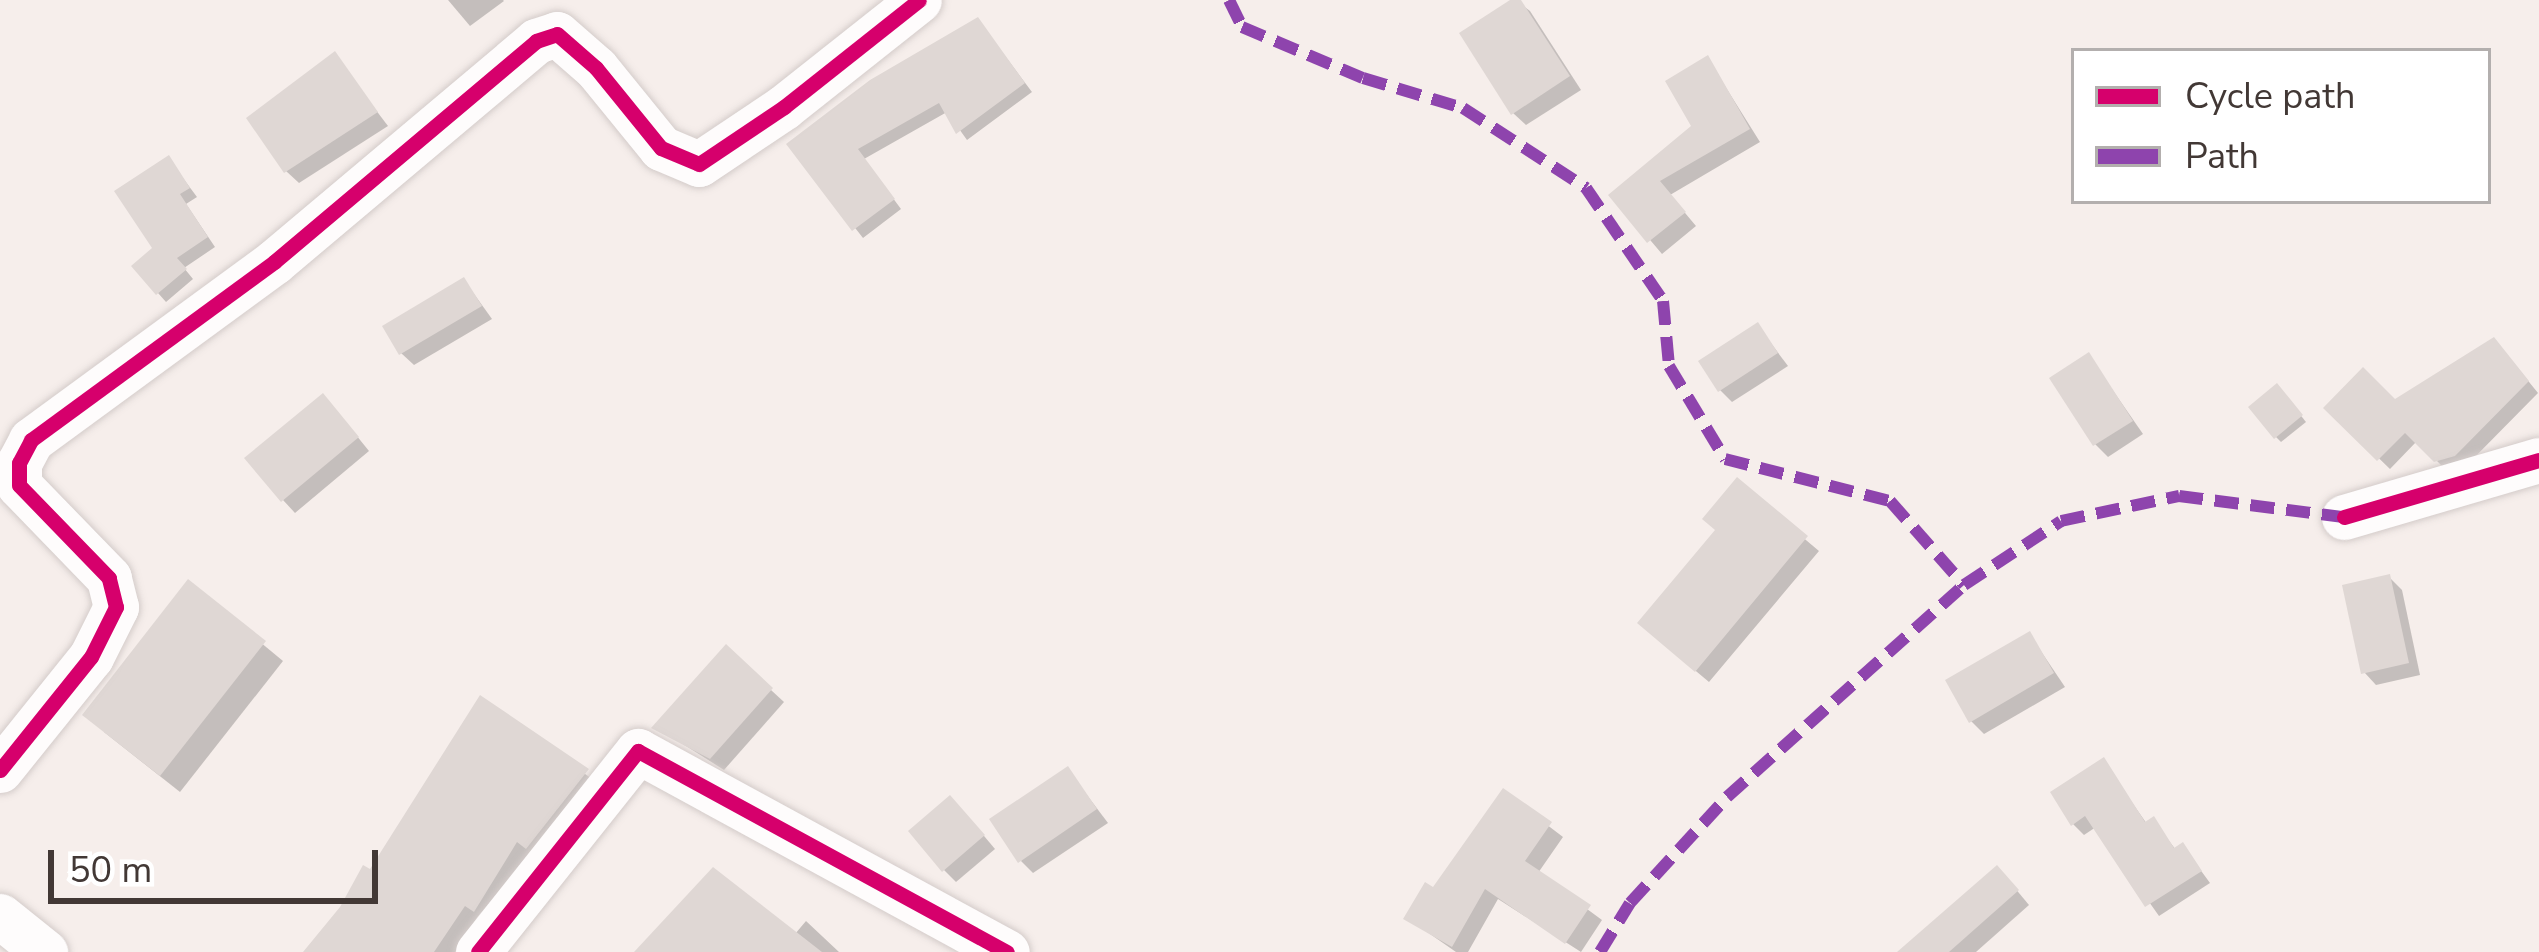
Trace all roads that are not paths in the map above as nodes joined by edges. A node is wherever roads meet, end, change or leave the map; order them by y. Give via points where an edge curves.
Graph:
1 (919, 0) edge
2 (2539, 460) edge
3 (2344, 517) dead end
4 (0, 770) edge
5 (0, 916) edge
6 (45, 952) edge
7 (478, 952) edge
8 (1007, 952) edge

1 - 4 street via 699,164 661,148 557,34 536,41 274,262 31,440 19,485 109,578 116,607 91,657
2 - 3 street
5 - 6 street
7 - 8 street via 638,751

